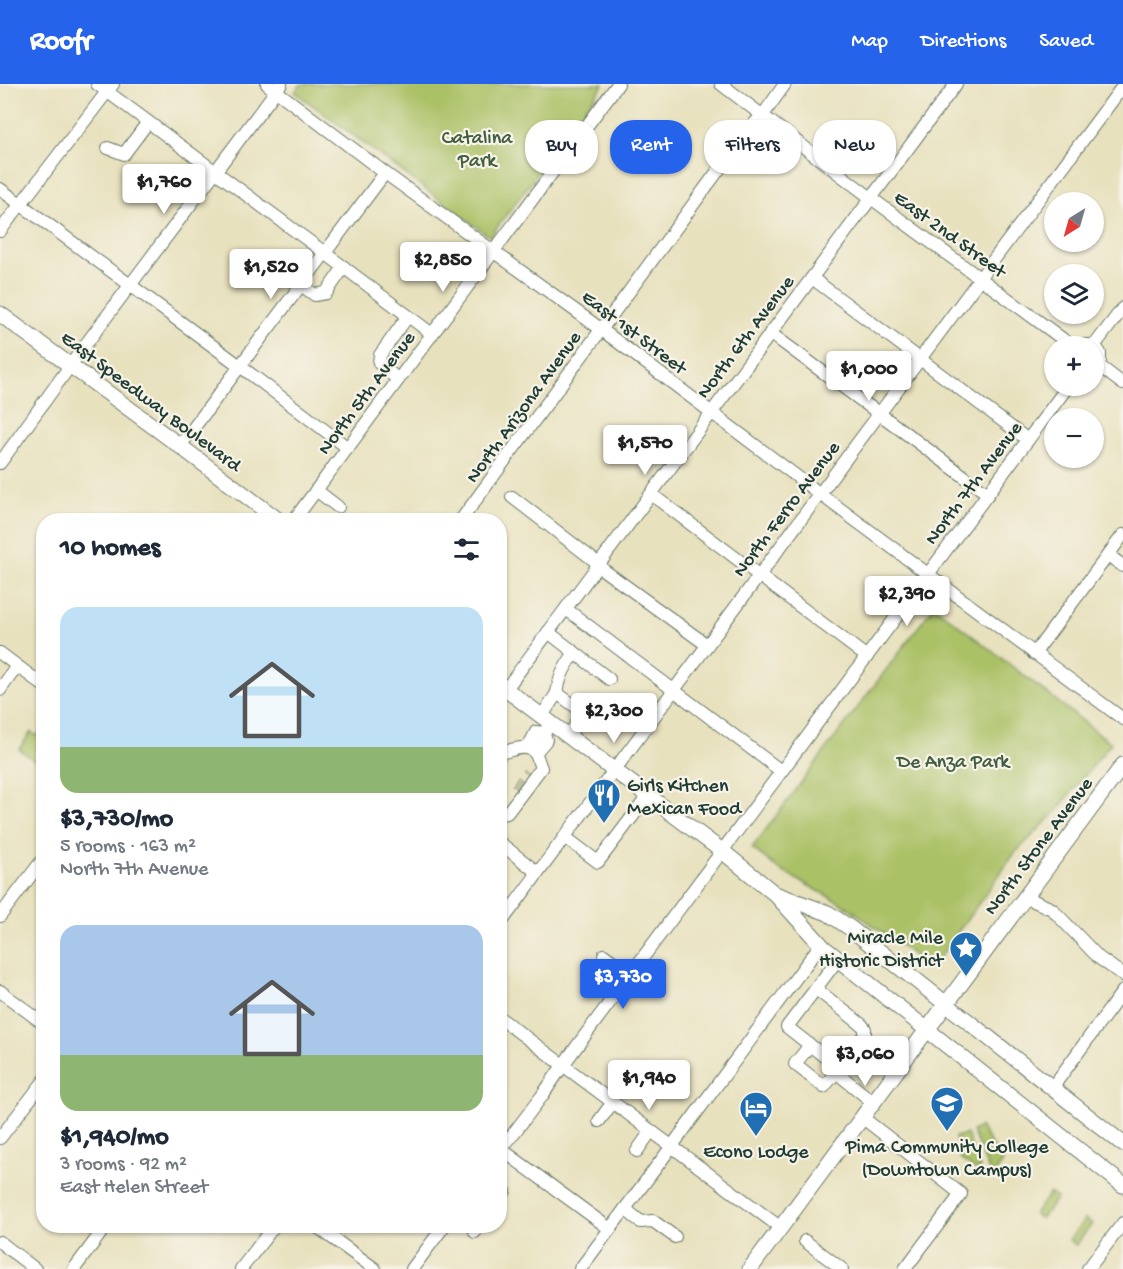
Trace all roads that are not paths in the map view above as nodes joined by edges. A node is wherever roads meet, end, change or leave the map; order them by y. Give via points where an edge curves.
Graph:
1 (618, 84) edge
2 (721, 84) edge
3 (785, 84) edge
4 (956, 84) edge
5 (275, 86) edge
6 (1123, 86) edge
7 (106, 87) edge
8 (763, 115) junction
9 (148, 122) junction
10 (108, 148) dead end
11 (215, 172) junction
12 (385, 173) junction
13 (0, 189) edge
14 (871, 198) junction
15 (20, 204) junction
16 (0, 231) edge
17 (494, 250) junction
18 (325, 253) junction
19 (344, 267) junction
20 (812, 278) junction
21 (980, 278) junction
22 (130, 285) junction
23 (301, 285) junction
24 (1123, 308) edge
25 (0, 314) edge
26 (408, 316) junction
27 (602, 330) junction
28 (770, 333) junction
29 (432, 334) junction
30 (1058, 336) edge
31 (1097, 336) edge
32 (920, 358) junction
33 (70, 365) junction
34 (240, 366) junction
35 (1104, 371) edge
36 (398, 380) junction
37 (1123, 384) edge
38 (1061, 396) edge
39 (711, 412) junction
40 (880, 413) junction
41 (1028, 440) junction
42 (180, 446) junction
43 (348, 448) junction
44 (0, 463) edge
45 (316, 490) junction
46 (651, 494) junction
47 (820, 494) junction
48 (988, 494) junction
49 (512, 498) dead end
50 (338, 507) dead end
51 (269, 513) edge
52 (299, 513) edge
53 (466, 513) edge
54 (1123, 536) edge
55 (1108, 555) junction
56 (598, 565) junction
57 (1123, 566) edge
58 (927, 574) junction
59 (759, 576) junction
60 (566, 609) junction
61 (548, 632) junction
62 (707, 645) junction
63 (0, 653) edge
64 (575, 653) junction
65 (1034, 654) junction
66 (867, 657) junction
67 (17, 666) junction
68 (609, 679) dead end
69 (36, 680) edge
70 (507, 683) edge
71 (0, 690) edge
72 (673, 690) junction
73 (557, 693) junction
74 (507, 695) edge
75 (1123, 719) edge
76 (546, 724) junction
77 (568, 736) junction
78 (531, 750) junction
79 (507, 751) edge
80 (1123, 765) edge
81 (541, 768) junction
82 (614, 770) junction
83 (781, 771) junction
84 (528, 772) tunnel mouth
85 (516, 789) tunnel mouth
86 (648, 796) junction
87 (507, 800) edge
88 (507, 813) edge
89 (564, 837) junction
90 (507, 849) edge
91 (722, 851) junction
92 (36, 869) edge
93 (538, 873) junction
94 (775, 894) junction
95 (1025, 897) junction
96 (507, 915) edge
97 (0, 916) edge
98 (820, 944) junction
99 (604, 955) dead end
100 (838, 959) junction
101 (630, 974) junction
102 (1123, 975) edge
103 (816, 989) junction
104 (0, 991) edge
105 (1123, 991) edge
106 (946, 1003) junction
107 (36, 1018) edge
108 (507, 1023) edge
109 (927, 1030) junction
110 (810, 1045) junction
111 (563, 1065) junction
112 (837, 1070) junction
113 (1052, 1088) junction
114 (36, 1091) edge
115 (613, 1102) junction
116 (874, 1103) junction
117 (862, 1118) junction
118 (599, 1121) dead end
119 (651, 1131) junction
120 (0, 1138) edge
121 (507, 1141) edge
122 (1123, 1144) edge
123 (672, 1146) junction
124 (637, 1151) dead end
125 (507, 1155) edge
126 (1123, 1185) edge
127 (625, 1209) junction
128 (1123, 1223) edge
129 (781, 1228) junction
130 (610, 1229) junction
131 (101, 1233) edge
132 (269, 1233) edge
133 (326, 1233) edge
134 (439, 1233) edge
135 (675, 1237) dead end
136 (805, 1241) dead end
137 (0, 1242) edge
138 (35, 1269) edge
139 (74, 1269) edge
140 (241, 1269) edge
141 (375, 1269) edge
142 (412, 1269) edge
143 (580, 1269) edge
144 (750, 1269) edge
145 (842, 1269) edge
146 (905, 1269) edge
147 (1088, 1269) edge

1 - 17 street, North 5th Avenue
2 - 8 street, East 2nd Street
3 - 8 street, North Arizona Avenue
4 - 14 street, North 6th Avenue
5 - 11 street
5 - 12 street, East 1st Street
6 - 21 street, North Ferro Avenue
7 - 9 street
7 - 15 street
8 - 14 street, East 2nd Street
8 - 27 street, North Arizona Avenue via 748,130
9 - 10 street via 124,154
9 - 11 street
11 - 18 street
11 - 22 street
12 - 17 street, East 1st Street
12 - 18 street
13 - 15 street
14 - 20 street, North 6th Avenue
14 - 21 street, East 2nd Street
15 - 16 street
15 - 22 street
17 - 27 street, East 1st Street
17 - 29 street, North 5th Avenue
18 - 19 street
18 - 23 street
19 - 23 street via 326,293 315,295
19 - 26 street
20 - 28 street, North 6th Avenue
20 - 32 street
21 - 30 street, East 2nd Street
21 - 32 street, North Ferro Avenue
22 - 33 street
22 - 34 street
23 - 34 street
24 - 31 street
25 - 33 main road, East Speedway Boulevard
26 - 29 street
26 - 36 street via 378,363
27 - 39 street, East 1st Street
27 - 53 street, North Arizona Avenue
28 - 39 street, North 6th Avenue
28 - 40 street
29 - 36 street, North 5th Avenue
32 - 40 street, North Ferro Avenue
32 - 41 street
33 - 42 main road, East Speedway Boulevard
33 - 44 street
34 - 42 street
34 - 43 street
35 - 37 street
36 - 43 street, North 5th Avenue
38 - 41 street, North 7th Avenue
39 - 46 street, North 6th Avenue
39 - 47 street, East 1st Street
40 - 47 street, North Ferro Avenue
40 - 48 street
41 - 48 street, North 7th Avenue
42 - 51 main road, East Speedway Boulevard
43 - 45 street, North 5th Avenue
45 - 50 street
45 - 52 street, North 5th Avenue
46 - 56 street, North 6th Avenue
46 - 59 street
47 - 58 street, East 1st Street
47 - 59 street, North Ferro Avenue
48 - 58 street, North 7th Avenue
49 - 56 street
54 - 55 street
55 - 57 street
55 - 65 street
56 - 60 street, North 6th Avenue
56 - 62 street
58 - 65 street, East 1st Street
58 - 66 street, North 7th Avenue
59 - 62 street, North Ferro Avenue
59 - 66 street
60 - 61 street, North 6th Avenue
60 - 72 street
61 - 64 street
61 - 70 street, North 6th Avenue
62 - 72 street, North Ferro Avenue
63 - 67 street
64 - 68 street
64 - 73 street via 560,676
65 - 75 street, East 1st Street
66 - 83 street, North 7th Avenue
67 - 69 street
67 - 71 street
72 - 82 street, North Ferro Avenue
72 - 83 street
73 - 76 street
73 - 77 street via 588,708
74 - 76 main road
76 - 77 main road
76 - 78 street via 546,740
77 - 82 main road
78 - 79 street
78 - 81 street
80 - 95 main road, North Stone Avenue
81 - 84 street via 532,766
81 - 88 street
82 - 86 main road
82 - 89 street, North Ferro Avenue
83 - 91 street, North 7th Avenue
85 - 87 street
86 - 89 street via 598,862
86 - 91 main road
89 - 93 street, North Ferro Avenue
90 - 93 street
91 - 94 main road
91 - 101 street, North 7th Avenue
92 - 97 street
93 - 96 street, North Ferro Avenue
94 - 98 main road
94 - 106 main road via 828,913
95 - 102 street via 1052,909 1099,958
95 - 106 main road, North Stone Avenue
98 - 100 main road
98 - 123 street
99 - 101 street
100 - 103 street
100 - 109 main road
101 - 111 street, North 7th Avenue
103 - 110 street via 788,1027
103 - 112 street via 865,1029 865,1035
104 - 107 street
105 - 113 street
106 - 109 main road, North Stone Avenue
106 - 113 main road
108 - 111 street
109 - 116 main road, North Stone Avenue
109 - 126 main road
110 - 112 street
110 - 112 street via 795,1064 824,1087
111 - 115 street
111 - 121 street, North 7th Avenue
112 - 116 street
113 - 122 main road
114 - 120 street
115 - 118 street
115 - 119 street
116 - 117 main road, North Stone Avenue
117 - 129 main road, North Stone Avenue
117 - 146 street via 961,1194
119 - 123 street
119 - 124 street
123 - 127 street
123 - 129 street
125 - 130 street
127 - 130 street
127 - 135 street via 641,1222 653,1221
128 - 147 street
129 - 144 main road, North Stone Avenue
130 - 143 street
131 - 139 street
132 - 140 street
133 - 141 street
134 - 142 street
136 - 145 street
137 - 138 street

